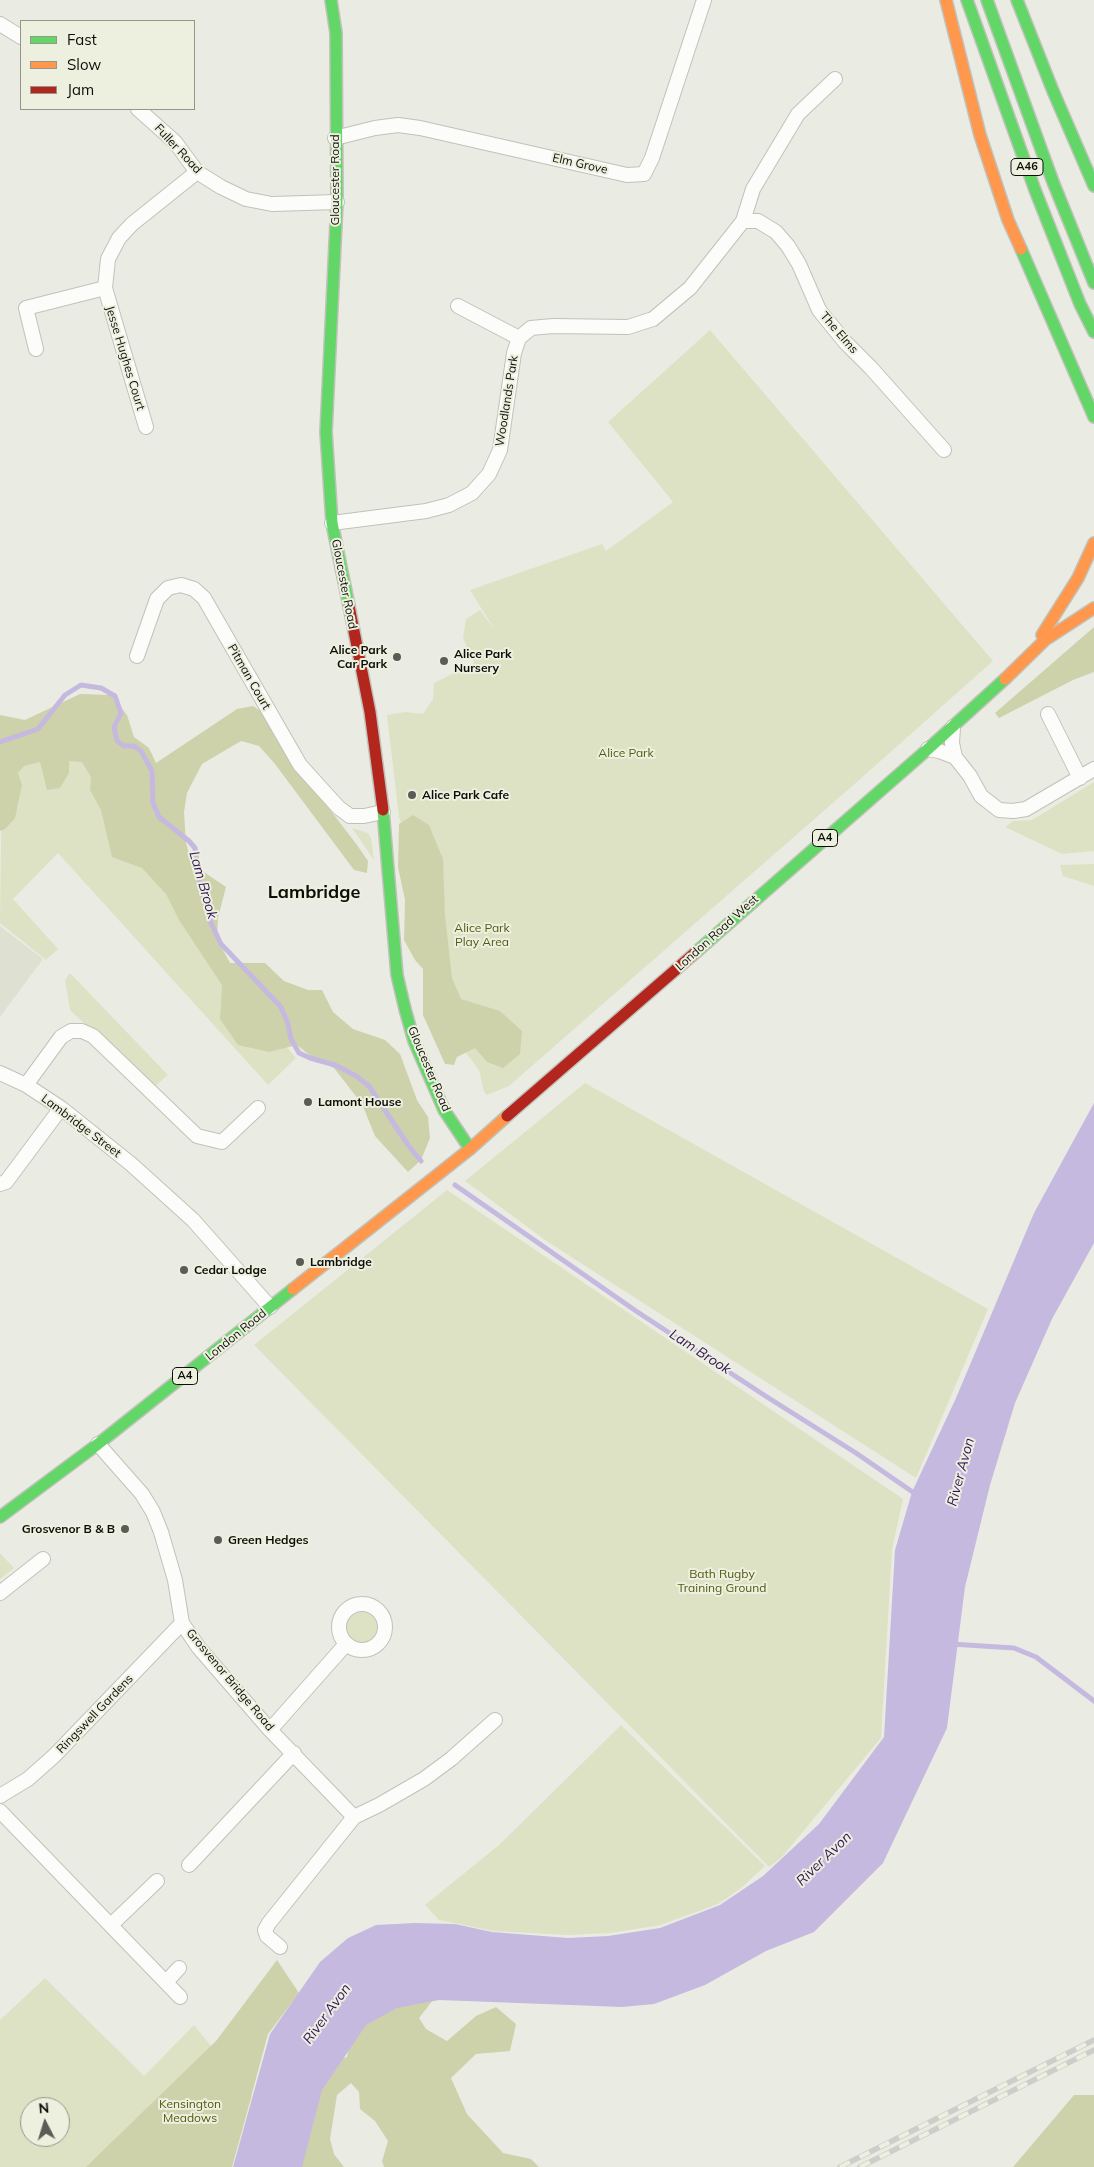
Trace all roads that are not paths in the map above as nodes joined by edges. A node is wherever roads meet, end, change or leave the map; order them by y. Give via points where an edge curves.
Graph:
1 (331, 0) edge
2 (704, 0) edge
3 (946, 0) edge
4 (968, 0) edge
5 (987, 0) edge
6 (1017, 0) edge
7 (0, 24) edge
8 (20, 36) edge
9 (835, 80) dead end
10 (139, 110) edge
11 (335, 138) junction
12 (197, 172) junction
13 (1094, 186) edge
14 (337, 202) junction
15 (743, 220) junction
16 (1094, 282) edge
17 (105, 288) junction
18 (458, 306) dead end
19 (1094, 332) edge
20 (519, 338) junction
21 (36, 349) dead end
22 (1094, 417) edge
23 (146, 427) dead end
24 (944, 450) dead end
25 (332, 523) junction
26 (1094, 543) edge
27 (1094, 608) edge
28 (1029, 654) junction
29 (136, 656) dead end
30 (1048, 714) dead end
31 (953, 727) junction
32 (928, 750) junction
33 (955, 757) junction
34 (1094, 768) edge
35 (1080, 778) junction
36 (383, 812) junction
37 (0, 1073) edge
38 (26, 1085) junction
39 (61, 1108) junction
40 (258, 1108) dead end
41 (470, 1149) junction
42 (0, 1184) edge
43 (398, 1206) joint
44 (270, 1307) junction
45 (98, 1444) junction
46 (0, 1517) edge
47 (43, 1559) dead end
48 (0, 1593) edge
49 (182, 1623) junction
50 (346, 1644) dead end
51 (495, 1720) dead end
52 (270, 1730) junction
53 (294, 1753) junction
54 (0, 1796) edge
55 (0, 1811) edge
56 (354, 1817) junction
57 (189, 1865) dead end
58 (156, 1881) dead end
59 (111, 1925) junction
60 (280, 1947) dead end
61 (179, 1968) dead end
62 (166, 1982) junction
63 (180, 1997) dead end

1 - 11 main road, Gloucester Road via 336,33
2 - 11 street, Elm Grove via 644,174 627,175 398,125
3 - 22 main road via 980,135 1008,220
4 - 19 main road, A46 via 1035,190
5 - 16 main road, A46 via 1053,182
6 - 13 main road
7 - 8 street
9 - 15 street via 798,114 753,189
10 - 12 street, Fuller Road via 175,142
11 - 14 main road, Gloucester Road
12 - 14 street, Fuller Road via 246,198 272,204
12 - 17 street, Jesse Hughes Court via 119,238 108,259
14 - 25 main road, Gloucester Road via 326,432
15 - 20 street, Woodlands Park via 690,288 653,319 628,327 531,328
15 - 24 street, The Elms via 758,221 776,232 799,264 819,310
17 - 21 street, Jesse Hughes Court via 26,308
17 - 23 street, Jesse Hughes Court
18 - 20 street, Woodlands Park
20 - 25 street, Woodlands Park via 500,450 489,474 472,493 449,505 426,511
25 - 36 main road, Gloucester Road via 370,712
26 - 28 main road, London Road West / A4 via 1078,578
27 - 28 main road, London Road West / A4 via 1044,640
28 - 31 main road, London Road West / A4
29 - 36 street, Pitman Court via 157,599 168,588 181,585 194,589 204,598 300,765 350,816
30 - 35 street
31 - 32 main road, London Road West / A4
31 - 33 street
32 - 33 street
32 - 41 main road, London Road West / A4
33 - 35 street via 981,796 999,810 1026,809
34 - 35 street
36 - 41 main road, Gloucester Road via 397,975 405,1009 414,1041 444,1110
37 - 38 street, Lambridge Street
38 - 39 street, Lambridge Street
38 - 40 street via 60,1037 71,1031 82,1031 93,1036 197,1136 222,1142
39 - 42 street via 6,1182
39 - 44 street, Lambridge Street via 131,1164 193,1220
41 - 43 main road, London Road West / A4
43 - 44 main road, London Road / A4
44 - 45 main road, London Road / A4
45 - 46 main road, London Road / A4
45 - 49 street, Grosvenor Bridge Road via 142,1494 153,1512 175,1580
47 - 48 street
49 - 52 street, Grosvenor Bridge Road via 199,1648
49 - 54 street, Ringswell Gardens via 54,1756 28,1779
50 - 52 street
51 - 56 street via 424,1779
52 - 53 street, Grosvenor Bridge Road
53 - 56 street, Grosvenor Bridge Road
53 - 57 street
55 - 59 street
56 - 60 street via 265,1930
58 - 59 street
59 - 62 street
61 - 62 street
62 - 63 street

